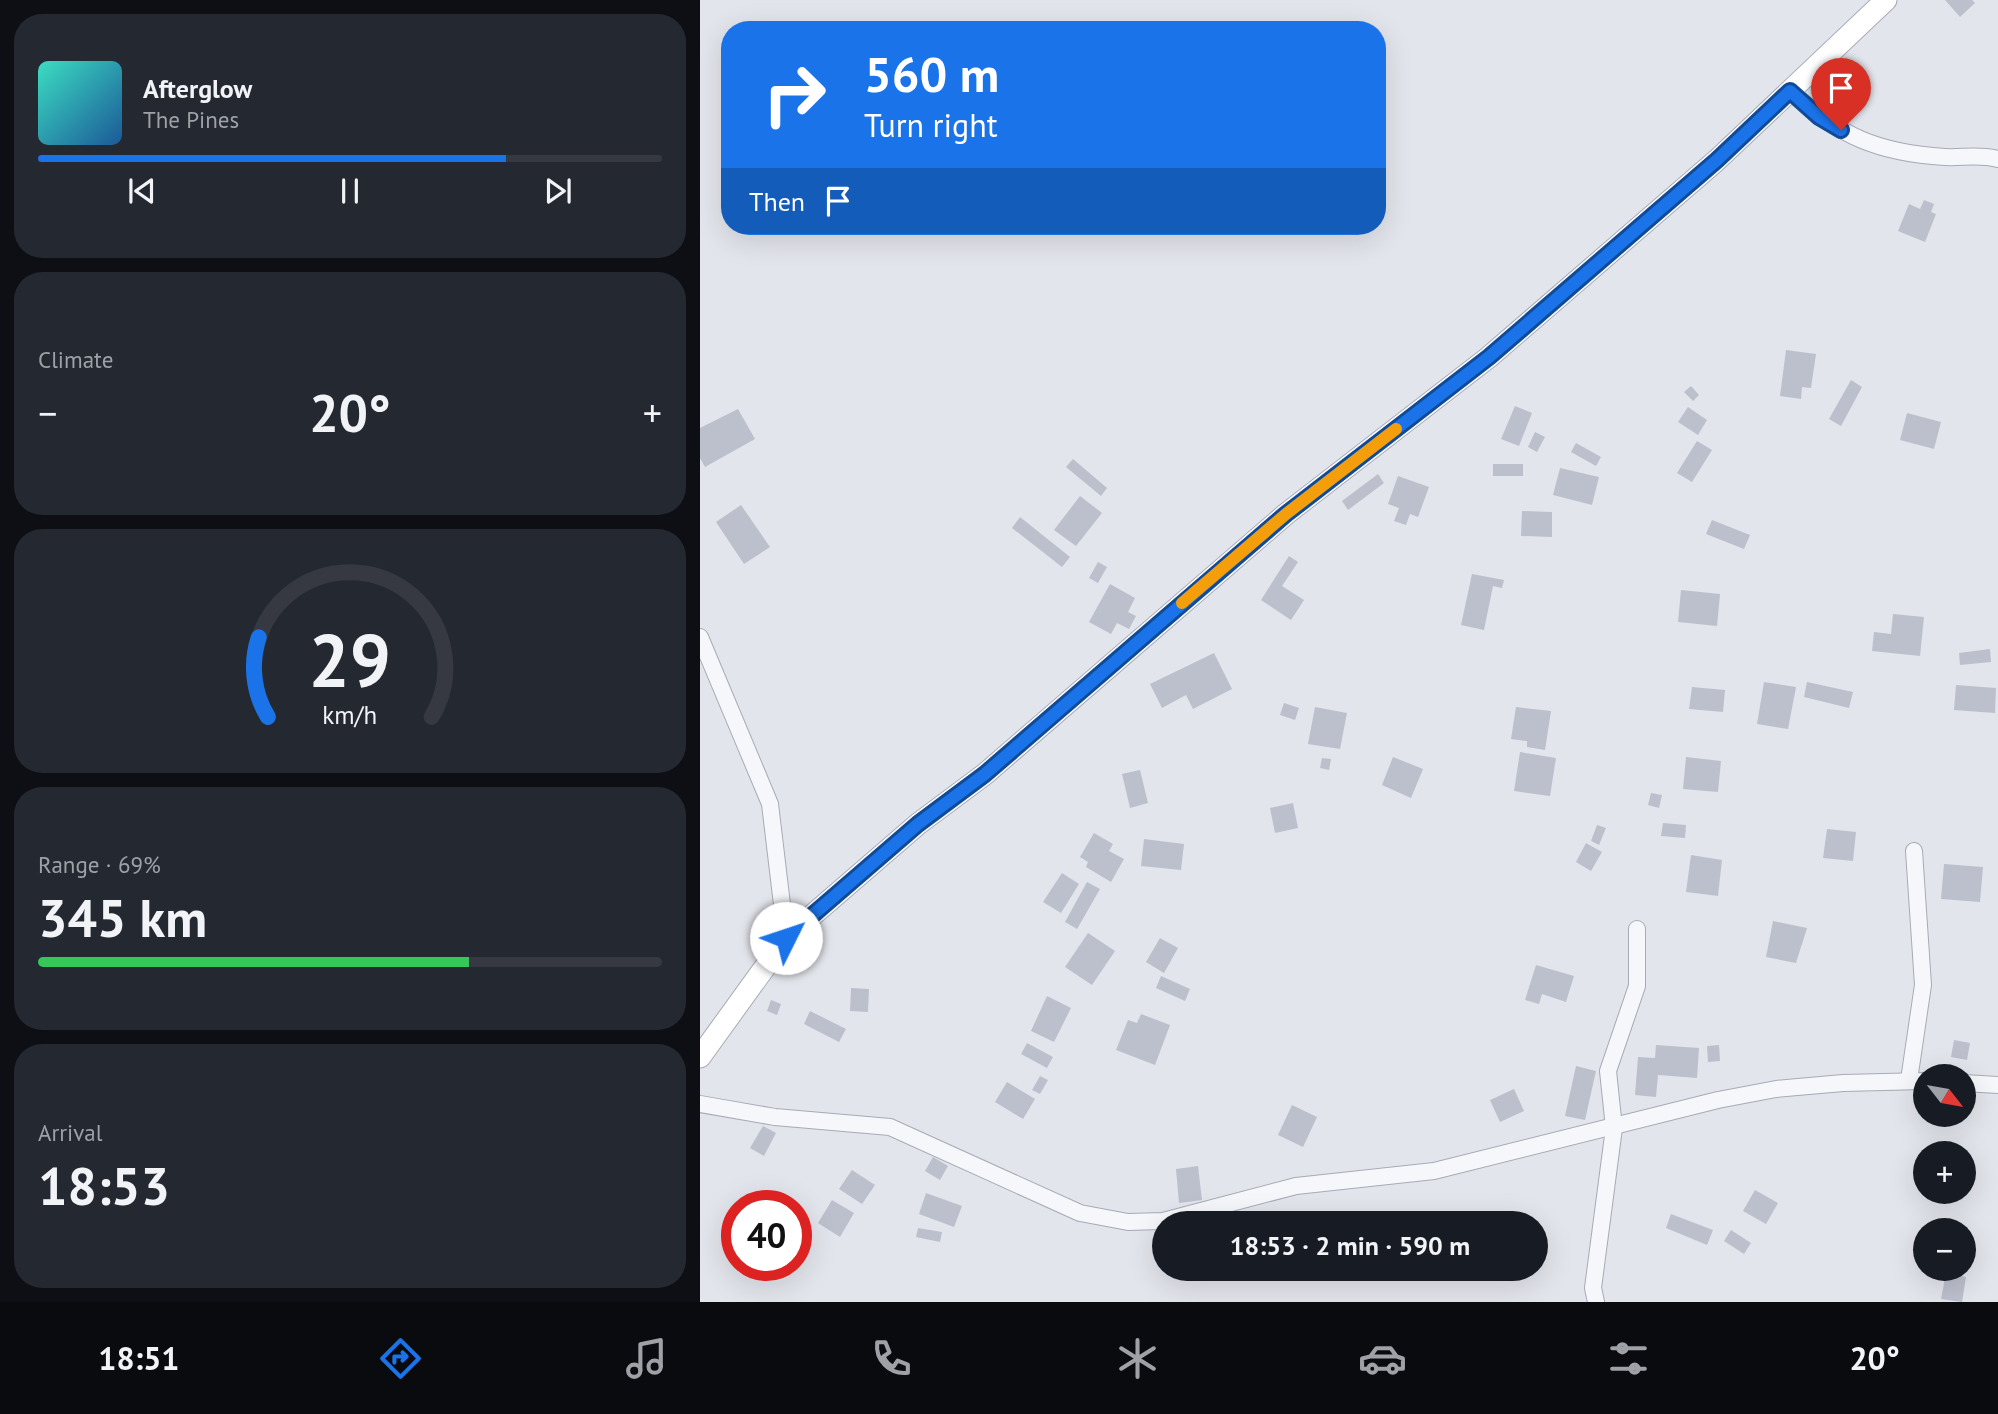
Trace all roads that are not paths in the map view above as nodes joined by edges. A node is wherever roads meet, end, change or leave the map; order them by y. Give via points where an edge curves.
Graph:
1 (1886, 0) edge
2 (1790, 91) junction
3 (1998, 159) edge
4 (700, 637) edge
5 (1914, 851) dead end
6 (1637, 929) dead end
7 (786, 938) junction
8 (700, 1057) edge
9 (1918, 1064) edge
10 (1913, 1081) edge
11 (1976, 1083) edge
12 (1998, 1084) edge
13 (700, 1104) edge
14 (1614, 1128) junction
15 (1596, 1302) edge

1 - 2 street
2 - 3 street via 1819,117 1863,143 1901,154
2 - 7 street via 1489,357 1286,514 985,774 918,824
4 - 7 street via 770,804
5 - 9 street via 1923,985
6 - 14 street via 1637,986 1608,1071
7 - 8 street
10 - 14 street via 1776,1089
11 - 12 street
13 - 14 street via 775,1117 890,1127 1080,1213 1128,1223 1163,1221 1296,1186 1434,1171
14 - 15 street via 1593,1288

